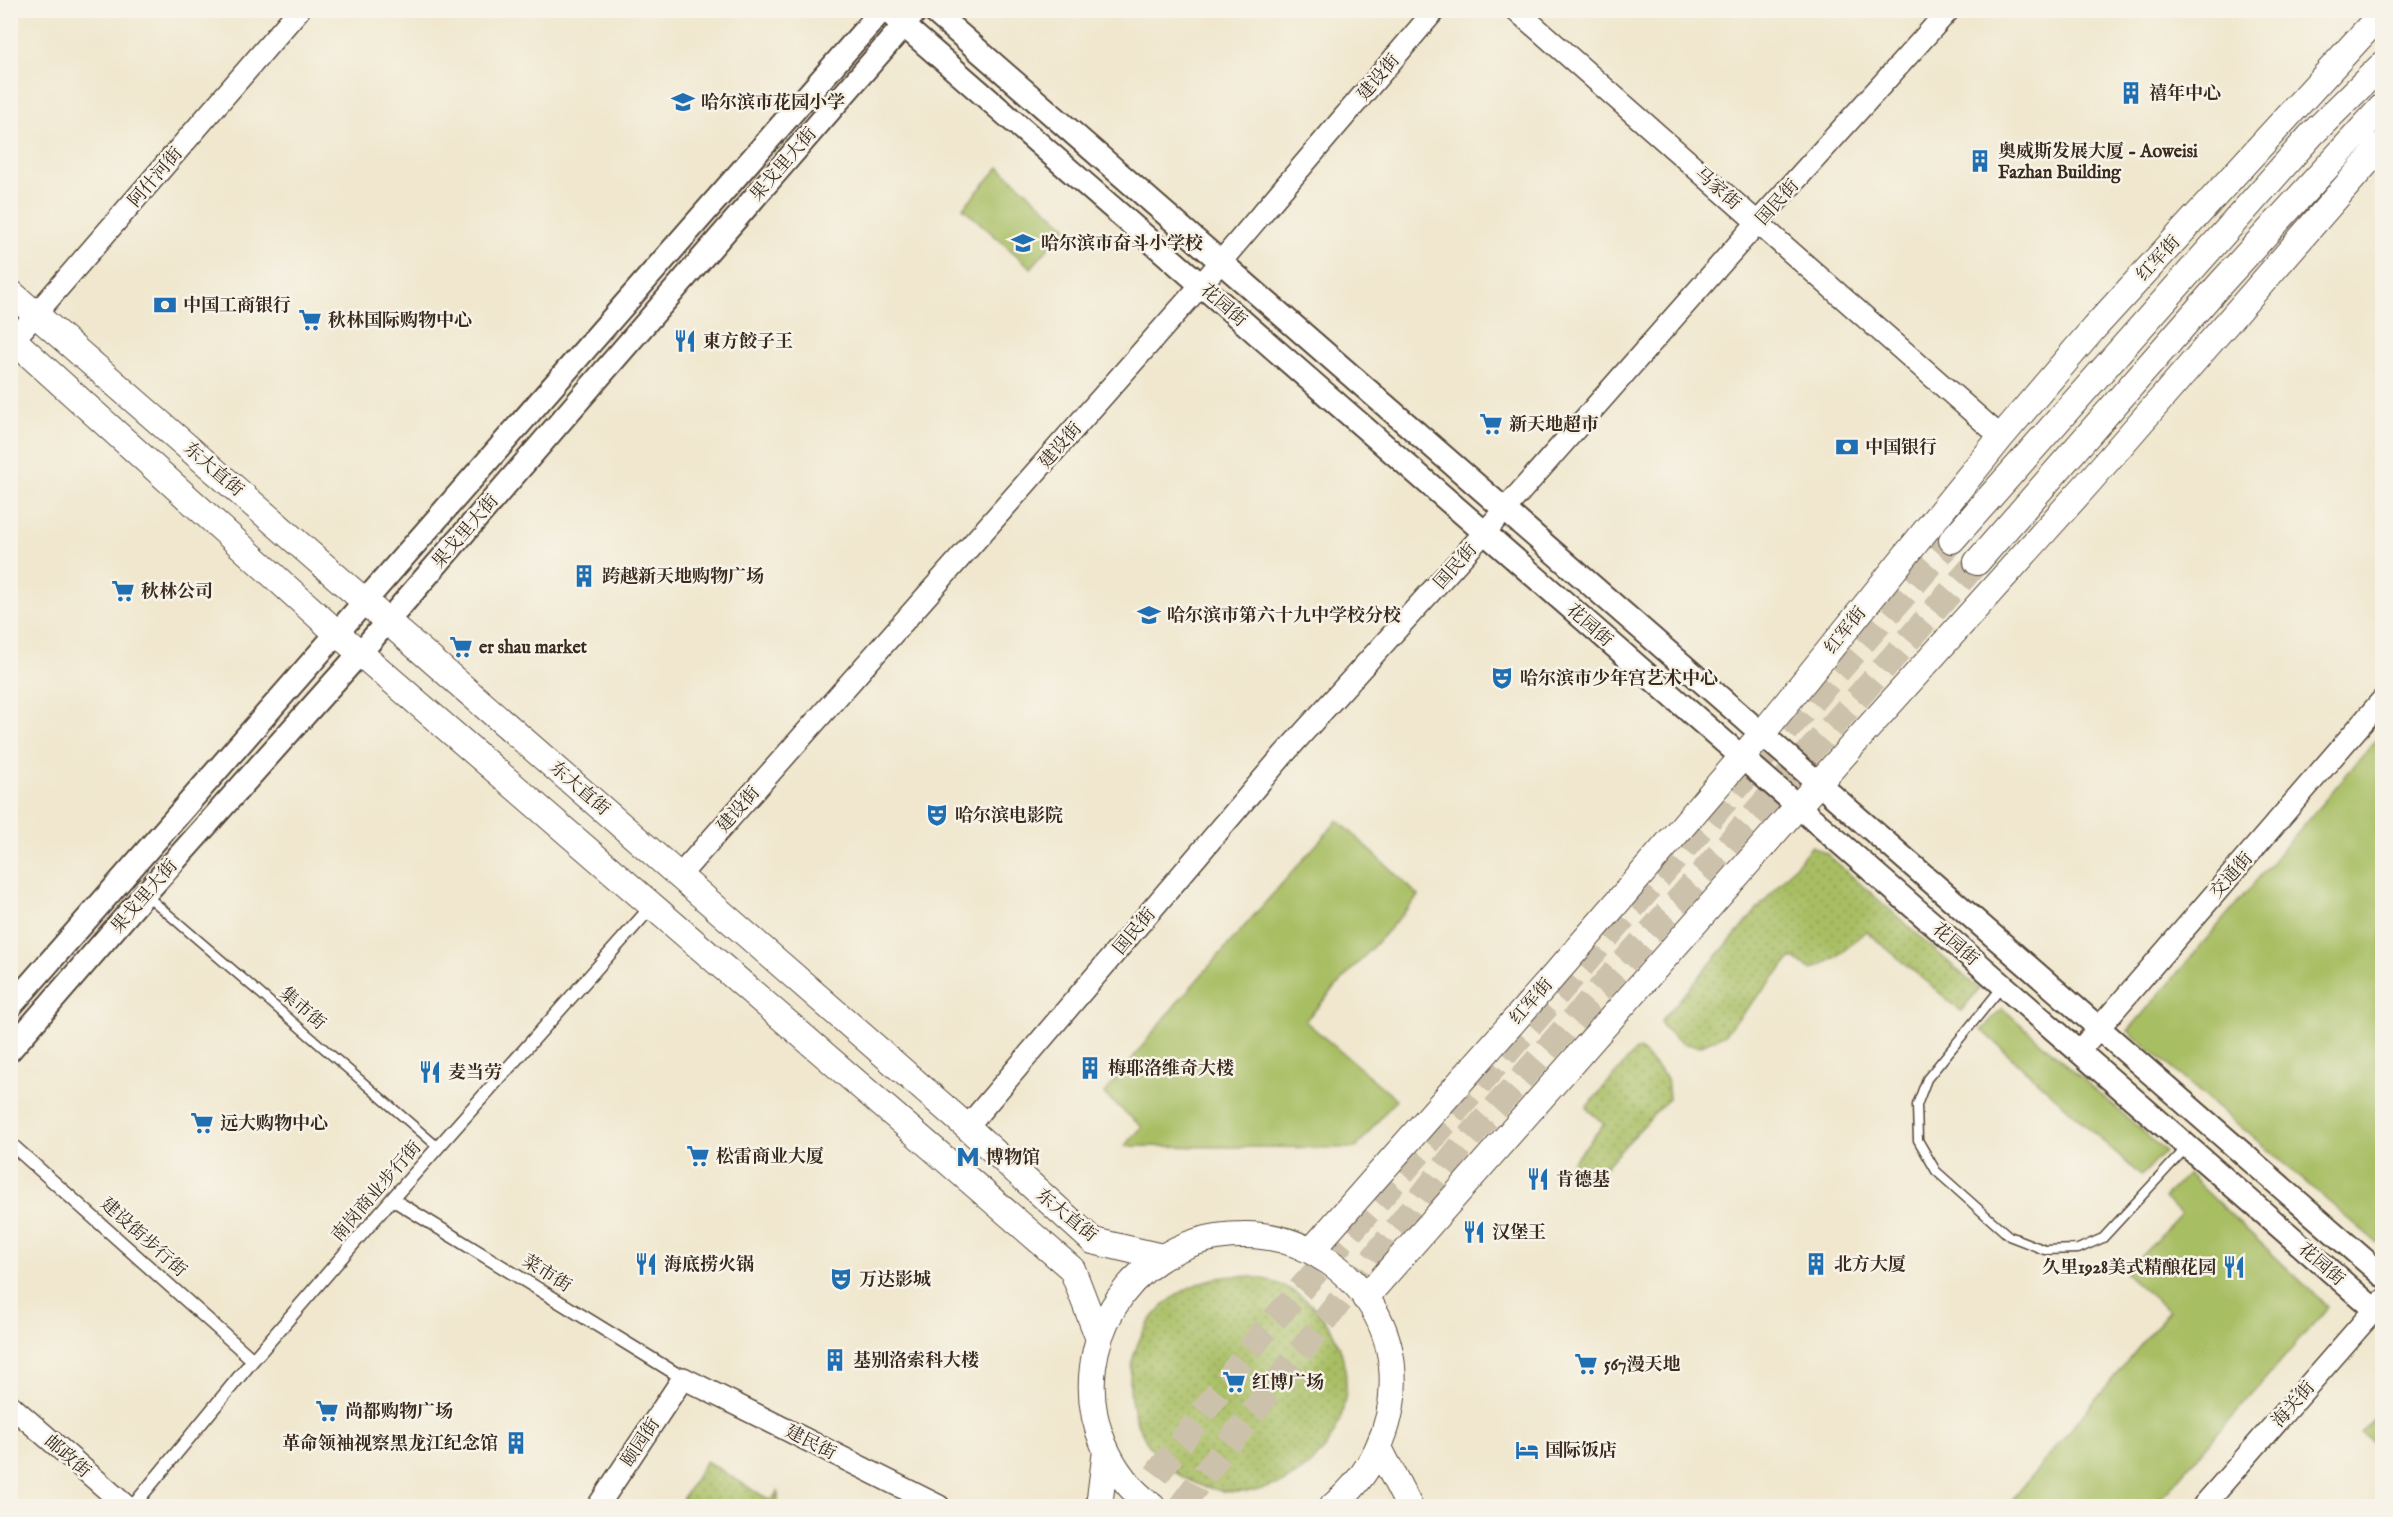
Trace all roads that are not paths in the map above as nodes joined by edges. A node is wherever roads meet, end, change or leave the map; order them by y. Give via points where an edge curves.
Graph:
1 (299, 10) edge
2 (884, 10) edge
3 (932, 10) edge
4 (1435, 10) edge
5 (1516, 10) edge
6 (1949, 10) edge
7 (2382, 13) edge
8 (910, 18) edge
9 (2382, 65) edge
10 (2382, 107) edge
11 (2382, 145) edge
12 (1757, 223) junction
13 (1221, 262) junction
14 (1201, 285) junction
15 (10, 292) edge
16 (2154, 311) junction
17 (35, 314) junction
18 (2094, 328) junction
19 (12, 340) edge
20 (2001, 437) junction
21 (1505, 510) junction
22 (1484, 533) junction
23 (1952, 540) tunnel mouth
24 (1977, 562) tunnel mouth
25 (366, 602) junction
26 (387, 621) junction
27 (338, 634) junction
28 (360, 653) junction
29 (2382, 700) edge
30 (1761, 735) junction
31 (1741, 757) junction
32 (1818, 783) junction
33 (1798, 806) junction
34 (680, 875) junction
35 (145, 894) junction
36 (652, 906) junction
37 (2003, 986) junction
38 (10, 1007) edge
39 (2099, 1028) junction
40 (10, 1050) edge
41 (2079, 1051) junction
42 (967, 1127) junction
43 (10, 1143) edge
44 (2188, 1146) junction
45 (438, 1147) junction
46 (392, 1199) junction
47 (1311, 1251) junction
48 (1162, 1257) junction
49 (2382, 1275) edge
50 (1365, 1298) junction
51 (2379, 1305) edge
52 (1099, 1339) junction
53 (253, 1359) junction
54 (683, 1378) junction
55 (10, 1405) edge
56 (1379, 1449) junction
57 (1106, 1450) junction
58 (126, 1506) edge
59 (133, 1506) edge
60 (598, 1506) edge
61 (939, 1506) edge
62 (1099, 1506) edge
63 (1127, 1506) edge
64 (1152, 1506) edge
65 (1332, 1506) edge
66 (1409, 1506) edge
67 (2203, 1506) edge

1 - 17 street, 阿什河街
2 - 8 main road, 花园街
2 - 25 main road, 果戈里大街
3 - 13 main road, 花园街
4 - 13 street, 建设街
5 - 12 street, 马家街
6 - 12 street, 国民街
7 - 18 main road, 红军街
8 - 14 main road, 花园街
8 - 26 main road, 果戈里大街
9 - 16 main road, 红军街 via 2312,134
10 - 24 main road via 2221,283
11 - 32 main road via 2088,483
12 - 20 street, 马家街
12 - 21 street, 国民街
13 - 14 street, 建设街
13 - 21 main road, 花园街
14 - 22 main road, 花园街
14 - 34 street, 建设街
15 - 17 main road, 东大直街
16 - 18 main road
16 - 23 main road, 红军街
17 - 19 street, 阿什河街
17 - 25 main road, 东大直街
18 - 20 main road, 红军街
19 - 27 main road, 东大直街
20 - 30 main road, 红军街
21 - 22 street, 国民街
21 - 30 main road, 花园街
22 - 31 main road, 花园街
22 - 42 street, 国民街 via 1284,754
25 - 26 main road, 东大直街
25 - 27 main road, 果戈里大街
26 - 28 main road, 果戈里大街
26 - 34 main road, 东大直街
27 - 28 main road, 东大直街
27 - 38 main road, 果戈里大街
28 - 35 main road, 果戈里大街
28 - 36 main road, 东大直街
29 - 39 street, 交通街
30 - 31 main road, 红军街
30 - 32 main road, 花园街
31 - 33 main road, 花园街
31 - 47 main road, 红军街
32 - 33 main road
32 - 39 main road, 花园街
33 - 37 main road, 花园街
33 - 50 main road
34 - 42 main road, 东大直街
35 - 40 main road, 果戈里大街
35 - 45 lane, 集市街
36 - 45 street, 南岗商业步行街
36 - 52 main road, 东大直街 via 1072,1269
37 - 41 main road, 花园街
37 - 44 lane via 1927,1079 1917,1105 1918,1140 1936,1171 2009,1236 2045,1250 2078,1249 2103,1238
39 - 41 street, 交通街
39 - 49 main road, 花园街
41 - 44 main road, 花园街
42 - 48 main road, 东大直街 via 1093,1241
43 - 53 street, 建设街步行街
44 - 51 main road, 花园街
45 - 46 street, 南岗商业步行街
46 - 53 street, 南岗商业步行街
46 - 54 street, 菜市街
47 - 48 main road via 1251,1234 1205,1239
47 - 50 main road via 1335,1266
48 - 52 main road via 1119,1298
50 - 56 main road via 1388,1345 1392,1371 1393,1397
51 - 67 street, 海关街
52 - 57 main road via 1092,1395
53 - 59 street, 南岗商业步行街
54 - 60 street, 颐园街
54 - 61 street, 建民街
55 - 58 street, 邮政街
56 - 65 main road via 1352,1489
56 - 66 main road
57 - 62 main road
57 - 63 main road
57 - 64 main road via 1129,1485

